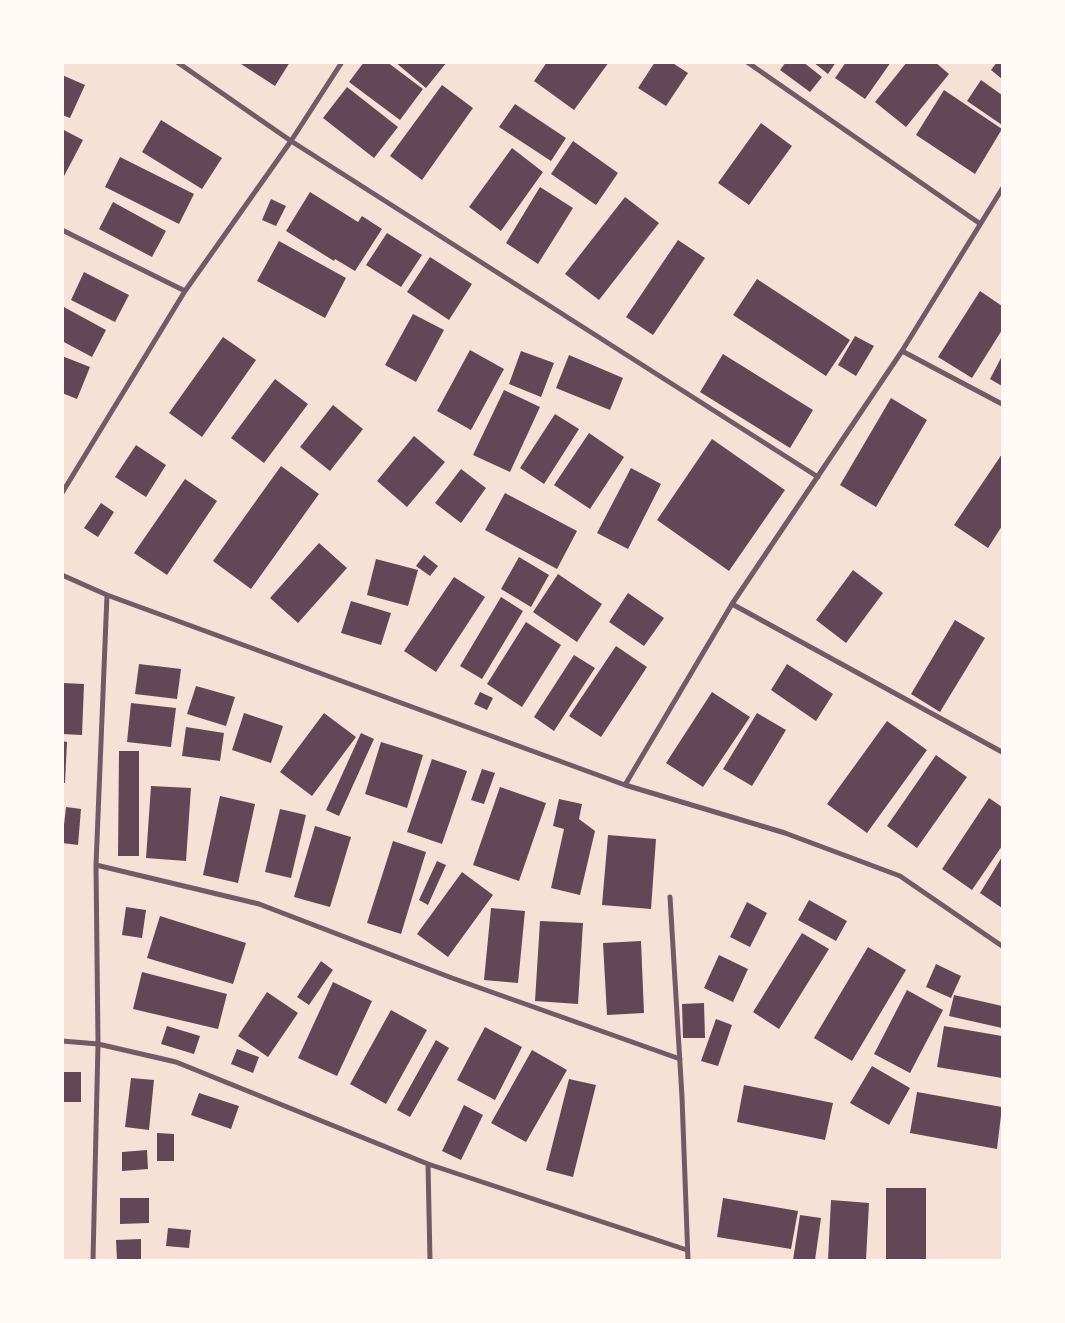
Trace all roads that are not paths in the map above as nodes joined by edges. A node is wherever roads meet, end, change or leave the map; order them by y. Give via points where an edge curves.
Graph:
1 (177, 62) edge
2 (342, 62) edge
3 (747, 62) edge
4 (291, 141) junction
5 (1002, 189) edge
6 (979, 223) junction
7 (62, 230) edge
8 (185, 291) junction
9 (902, 351) junction
10 (1002, 404) edge
11 (818, 477) junction
12 (62, 493) edge
13 (62, 575) edge
14 (107, 595) junction
15 (732, 604) junction
16 (1002, 752) edge
17 (625, 785) junction
18 (96, 865) junction
19 (670, 897) dead end
20 (1002, 946) edge
21 (62, 1041) edge
22 (98, 1044) junction
23 (680, 1059) junction
24 (428, 1164) junction
25 (687, 1250) junction
26 (93, 1260) edge
27 (430, 1260) edge
28 (688, 1260) edge

1 - 4 street
2 - 4 street
3 - 6 street
4 - 8 street
4 - 11 street
5 - 6 street
6 - 9 street
7 - 8 street
8 - 12 street
9 - 10 street
9 - 11 street
11 - 15 street
13 - 14 street
14 - 17 street
14 - 18 street
15 - 16 street
15 - 17 street
17 - 20 street via 785,833 900,876
18 - 22 street
18 - 23 street via 259,904 452,978
19 - 23 street
21 - 22 street
22 - 24 street via 176,1062
22 - 26 street
23 - 25 street
24 - 25 street
24 - 27 street
25 - 28 street

